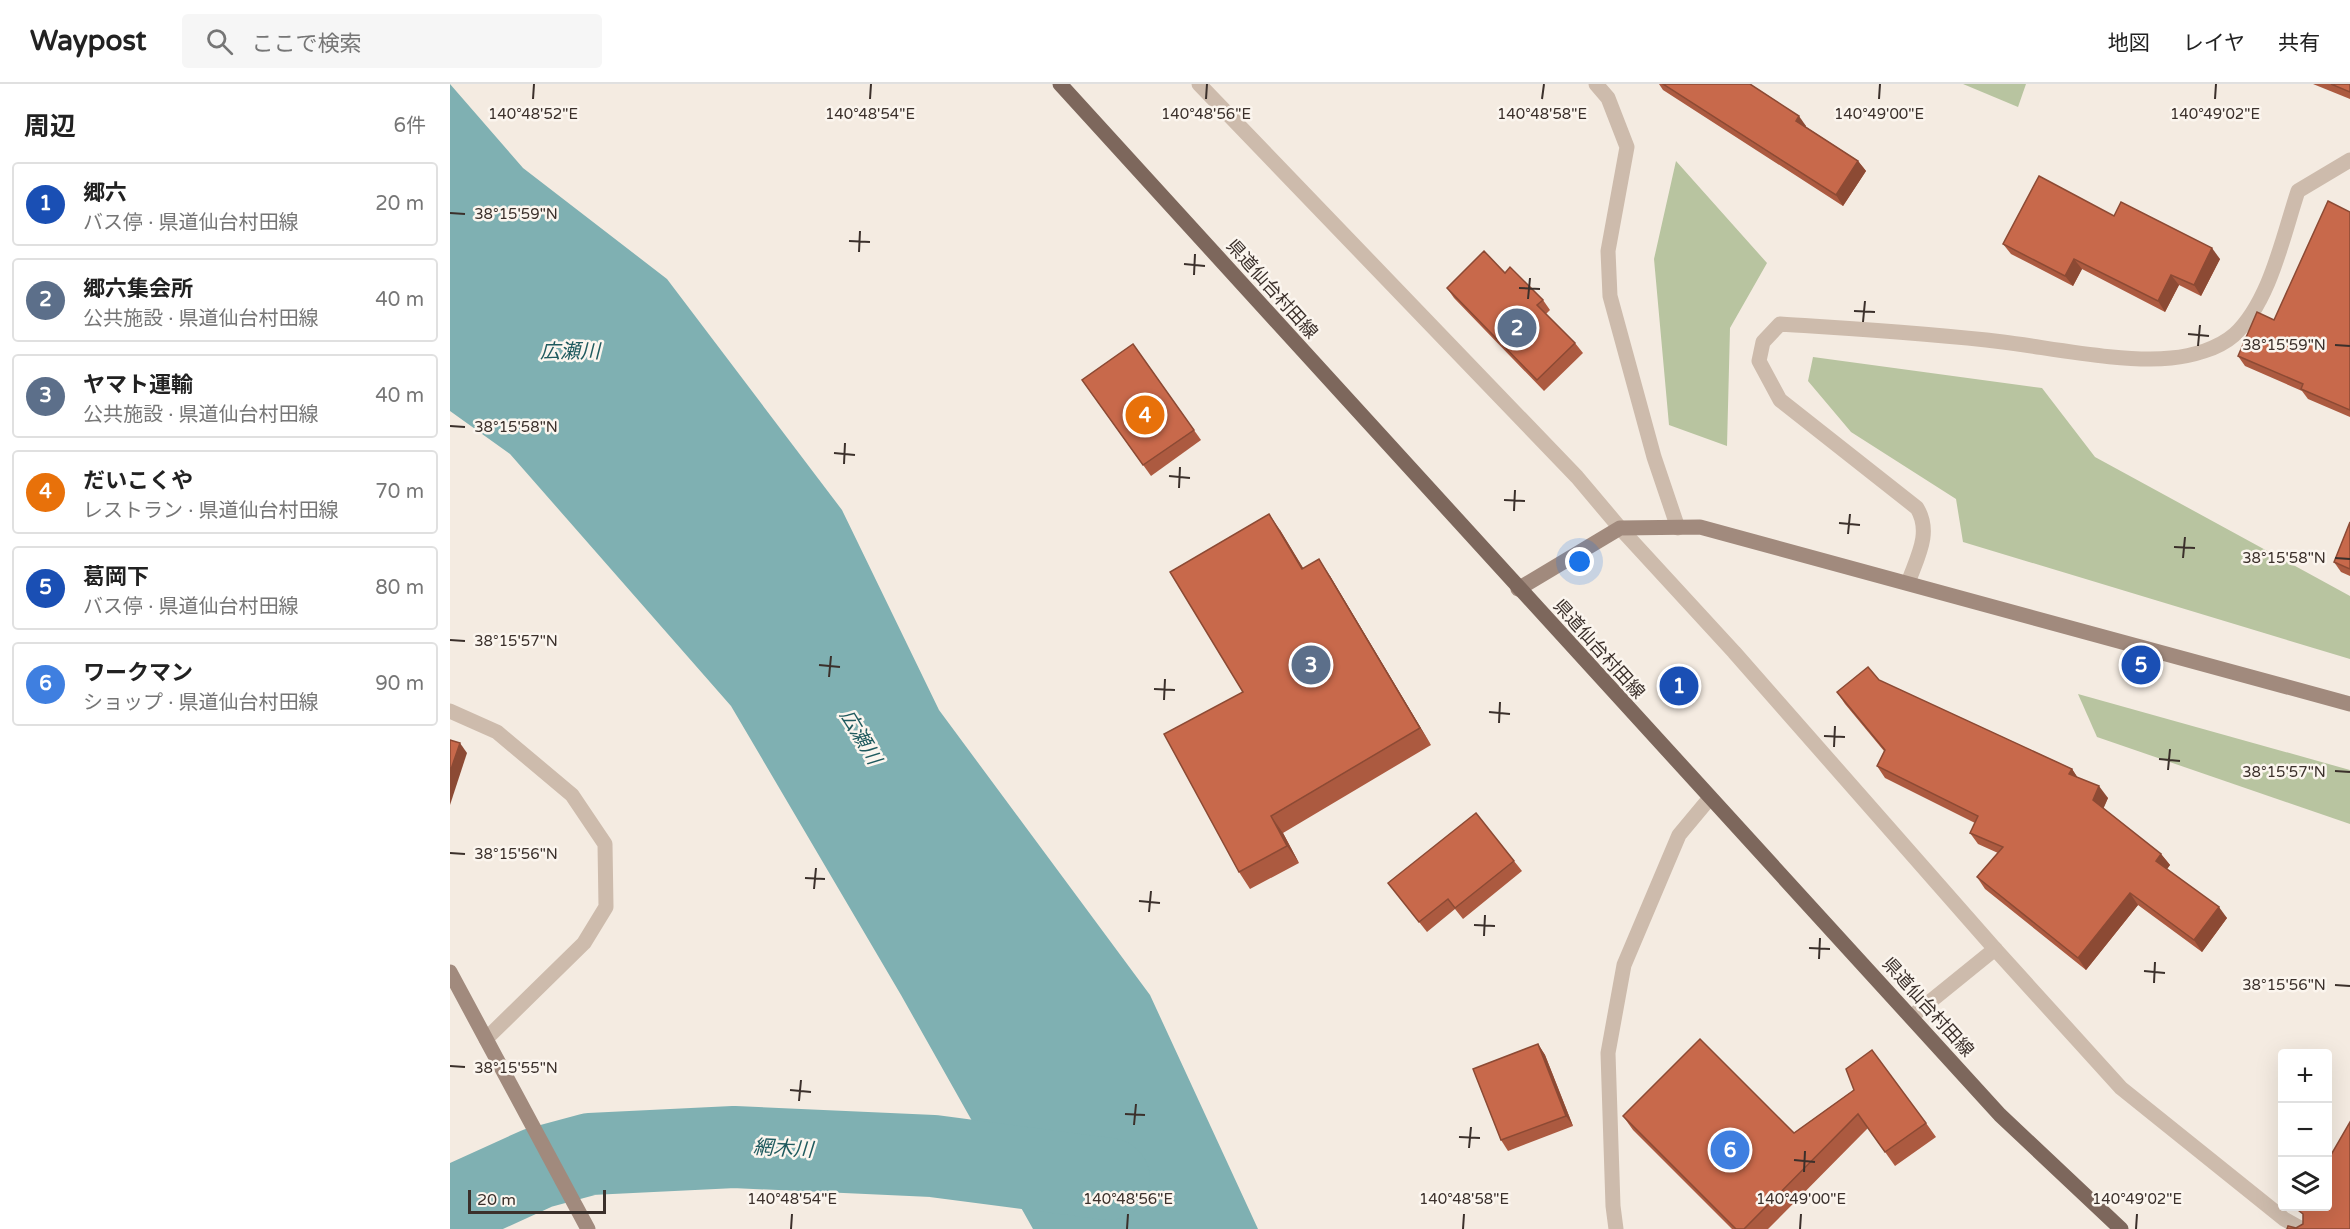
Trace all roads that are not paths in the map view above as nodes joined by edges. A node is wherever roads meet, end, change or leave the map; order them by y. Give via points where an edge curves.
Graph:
1 (1060, 84) edge
2 (1199, 84) edge
3 (1596, 84) edge
4 (2350, 160) edge
5 (1620, 528) junction
6 (1678, 528) junction
7 (1908, 583) junction
8 (1518, 589) junction
9 (2350, 704) edge
10 (450, 711) edge
11 (1709, 799) junction
12 (1995, 949) junction
13 (450, 972) edge
14 (1911, 1017) junction
15 (486, 1039) junction
16 (588, 1229) edge
17 (1616, 1229) edge
18 (2121, 1229) edge
19 (2302, 1229) edge

1 - 8 main road, 県道仙台村田線
2 - 5 street via 1577,477
3 - 6 street via 1608,98 1628,147 1608,251 1610,296 1654,457
4 - 7 street via 2298,191 2253,314 2233,336 2204,351 2169,358 2123,357 1974,339 1780,324 1763,342 1759,361 1780,400 1917,508 1923,519 1926,533
5 - 6 street
5 - 8 street
5 - 12 street
6 - 7 street via 1700,527
7 - 9 street
8 - 11 main road, 県道仙台村田線
10 - 15 street via 497,732 572,795 605,844 606,907 584,943
11 - 14 main road, 県道仙台村田線
11 - 17 street via 1679,835 1624,965 1608,1053
12 - 14 street
12 - 19 street via 2121,1088 2284,1219
13 - 15 street
14 - 18 main road, 県道仙台村田線 via 2000,1115
15 - 16 street

